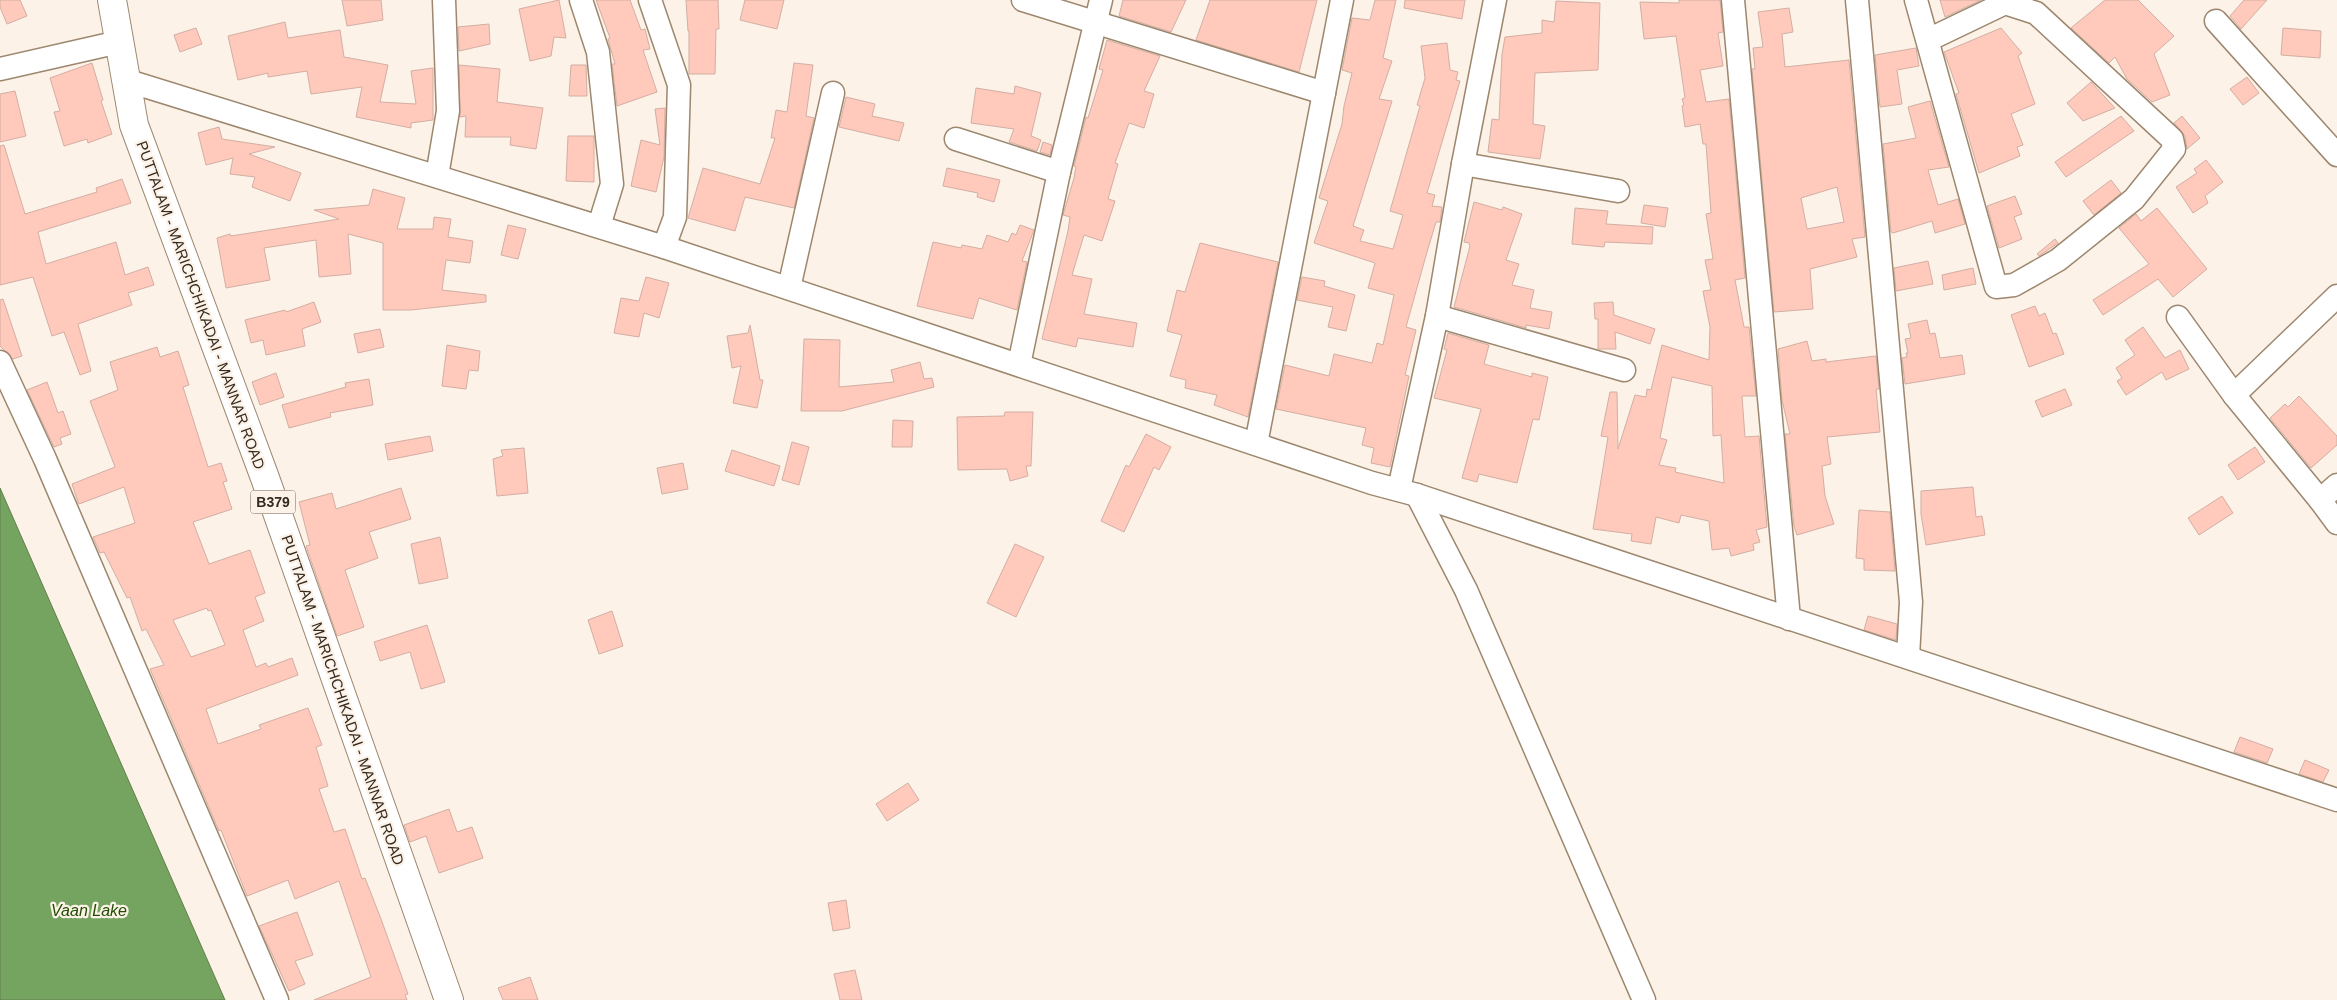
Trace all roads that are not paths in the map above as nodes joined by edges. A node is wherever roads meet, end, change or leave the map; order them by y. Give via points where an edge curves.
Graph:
1 (112, 0) edge
2 (444, 0) edge
3 (582, 0) edge
4 (650, 0) edge
5 (1023, 0) edge
6 (1101, 0) edge
7 (1342, 0) edge
8 (1495, 0) edge
9 (1733, 0) edge
10 (1857, 0) edge
11 (1916, 0) edge
12 (2216, 21) dead end
13 (1097, 23) junction
14 (1928, 40) junction
15 (119, 42) junction
16 (0, 69) edge
17 (126, 80) junction
18 (833, 92) dead end
19 (1324, 93) junction
20 (956, 139) dead end
21 (2337, 155) edge
22 (1463, 164) junction
23 (1060, 172) junction
24 (437, 176) junction
25 (1618, 192) dead end
26 (599, 226) junction
27 (664, 247) junction
28 (789, 288) junction
29 (2337, 296) edge
30 (1437, 316) junction
31 (2178, 317) dead end
32 (0, 362) edge
33 (1020, 365) junction
34 (1624, 370) dead end
35 (2234, 395) junction
36 (1256, 444) junction
37 (2337, 486) edge
38 (1408, 492) junction
39 (2320, 500) junction
40 (2337, 524) edge
41 (1789, 619) junction
42 (1908, 657) junction
43 (2337, 800) edge
44 (277, 1000) edge
45 (450, 1000) edge
46 (1644, 1000) edge

1 - 15 main road, PUTTALAM - MARICHCHIKADAI - MANNAR ROAD / B379
2 - 24 street via 448,111
3 - 26 street via 598,52 612,184
4 - 27 street via 679,85 675,217
5 - 13 street
6 - 13 street
7 - 19 street
8 - 22 street
9 - 41 street
10 - 42 street via 1911,602
11 - 14 street
12 - 21 street
13 - 19 street
13 - 23 street
14 - 14 street via 2005,3 2036,13 2172,139 2174,150 2134,199 2058,260 2014,285 1996,287
15 - 16 street
15 - 17 main road, PUTTALAM - MARICHCHIKADAI - MANNAR ROAD / B379
17 - 24 street
17 - 45 main road, PUTTALAM - MARICHCHIKADAI - MANNAR ROAD / B379 via 134,126 265,478
18 - 28 street
19 - 36 street
20 - 23 street
22 - 25 street
22 - 30 street
23 - 33 street
24 - 26 street
26 - 27 street
27 - 28 street
28 - 33 street
29 - 35 street
30 - 34 street
30 - 38 street
31 - 35 street
32 - 44 street via 49,468
33 - 36 street
35 - 39 street
36 - 38 street
37 - 39 street
38 - 41 street
38 - 46 street via 1466,590
39 - 40 street
41 - 42 street
42 - 43 street

